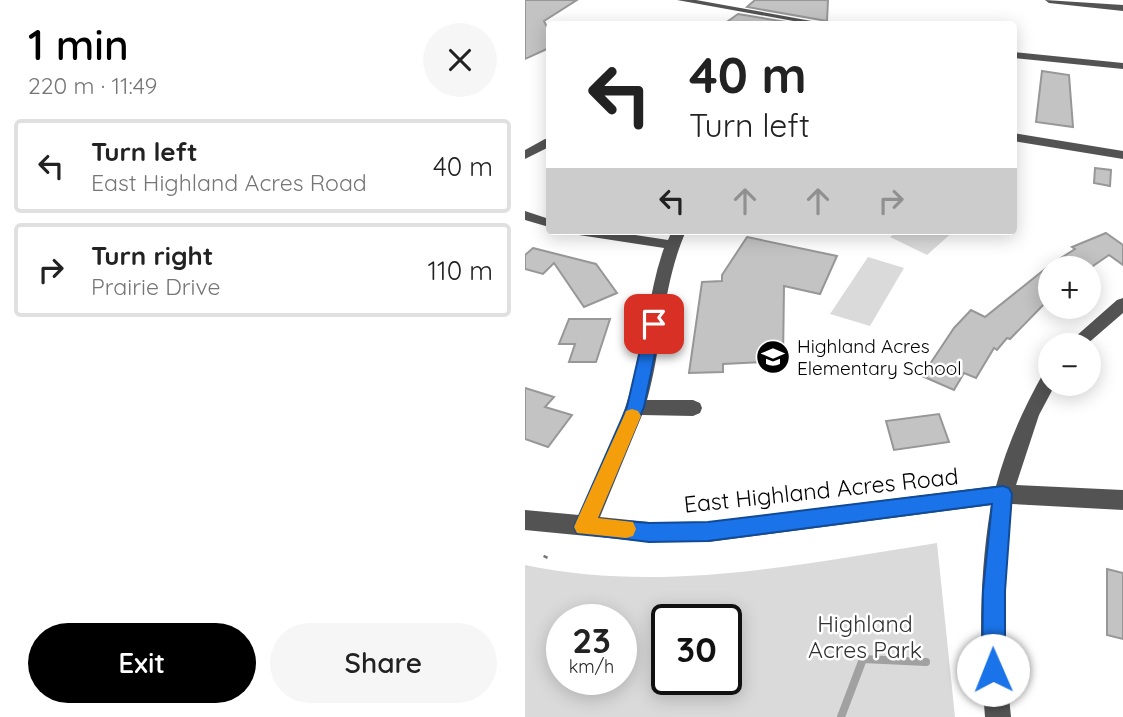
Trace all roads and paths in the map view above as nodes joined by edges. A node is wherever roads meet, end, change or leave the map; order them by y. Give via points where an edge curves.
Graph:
1 (681, 0) edge
2 (1049, 0) edge
3 (1123, 8) edge
4 (806, 21) edge
5 (1017, 55) edge
6 (1123, 66) edge
7 (1017, 138) edge
8 (546, 144) edge
9 (525, 155) edge
10 (1123, 155) edge
11 (525, 215) edge
12 (546, 222) edge
13 (634, 235) edge
14 (676, 238) edge
15 (1123, 304) edge
16 (1088, 333) edge
17 (1040, 396) edge
18 (636, 407) junction
19 (693, 408) dead end
20 (1003, 494) junction
21 (1123, 500) edge
22 (525, 520) edge
23 (584, 527) junction
24 (548, 552) dead end
25 (545, 558) dead end
26 (997, 717) edge

1 - 4 street
2 - 3 street
5 - 6 street
7 - 10 street
8 - 9 street
11 - 12 street
13 - 14 street
14 - 18 street via 663,269
15 - 16 street
17 - 20 street via 1021,434
18 - 19 street
18 - 23 street
20 - 21 street, East Highland Acres Road
20 - 23 street, East Highland Acres Road via 708,532
20 - 26 street via 993,629
22 - 23 street, East Highland Acres Road
24 - 25 path

